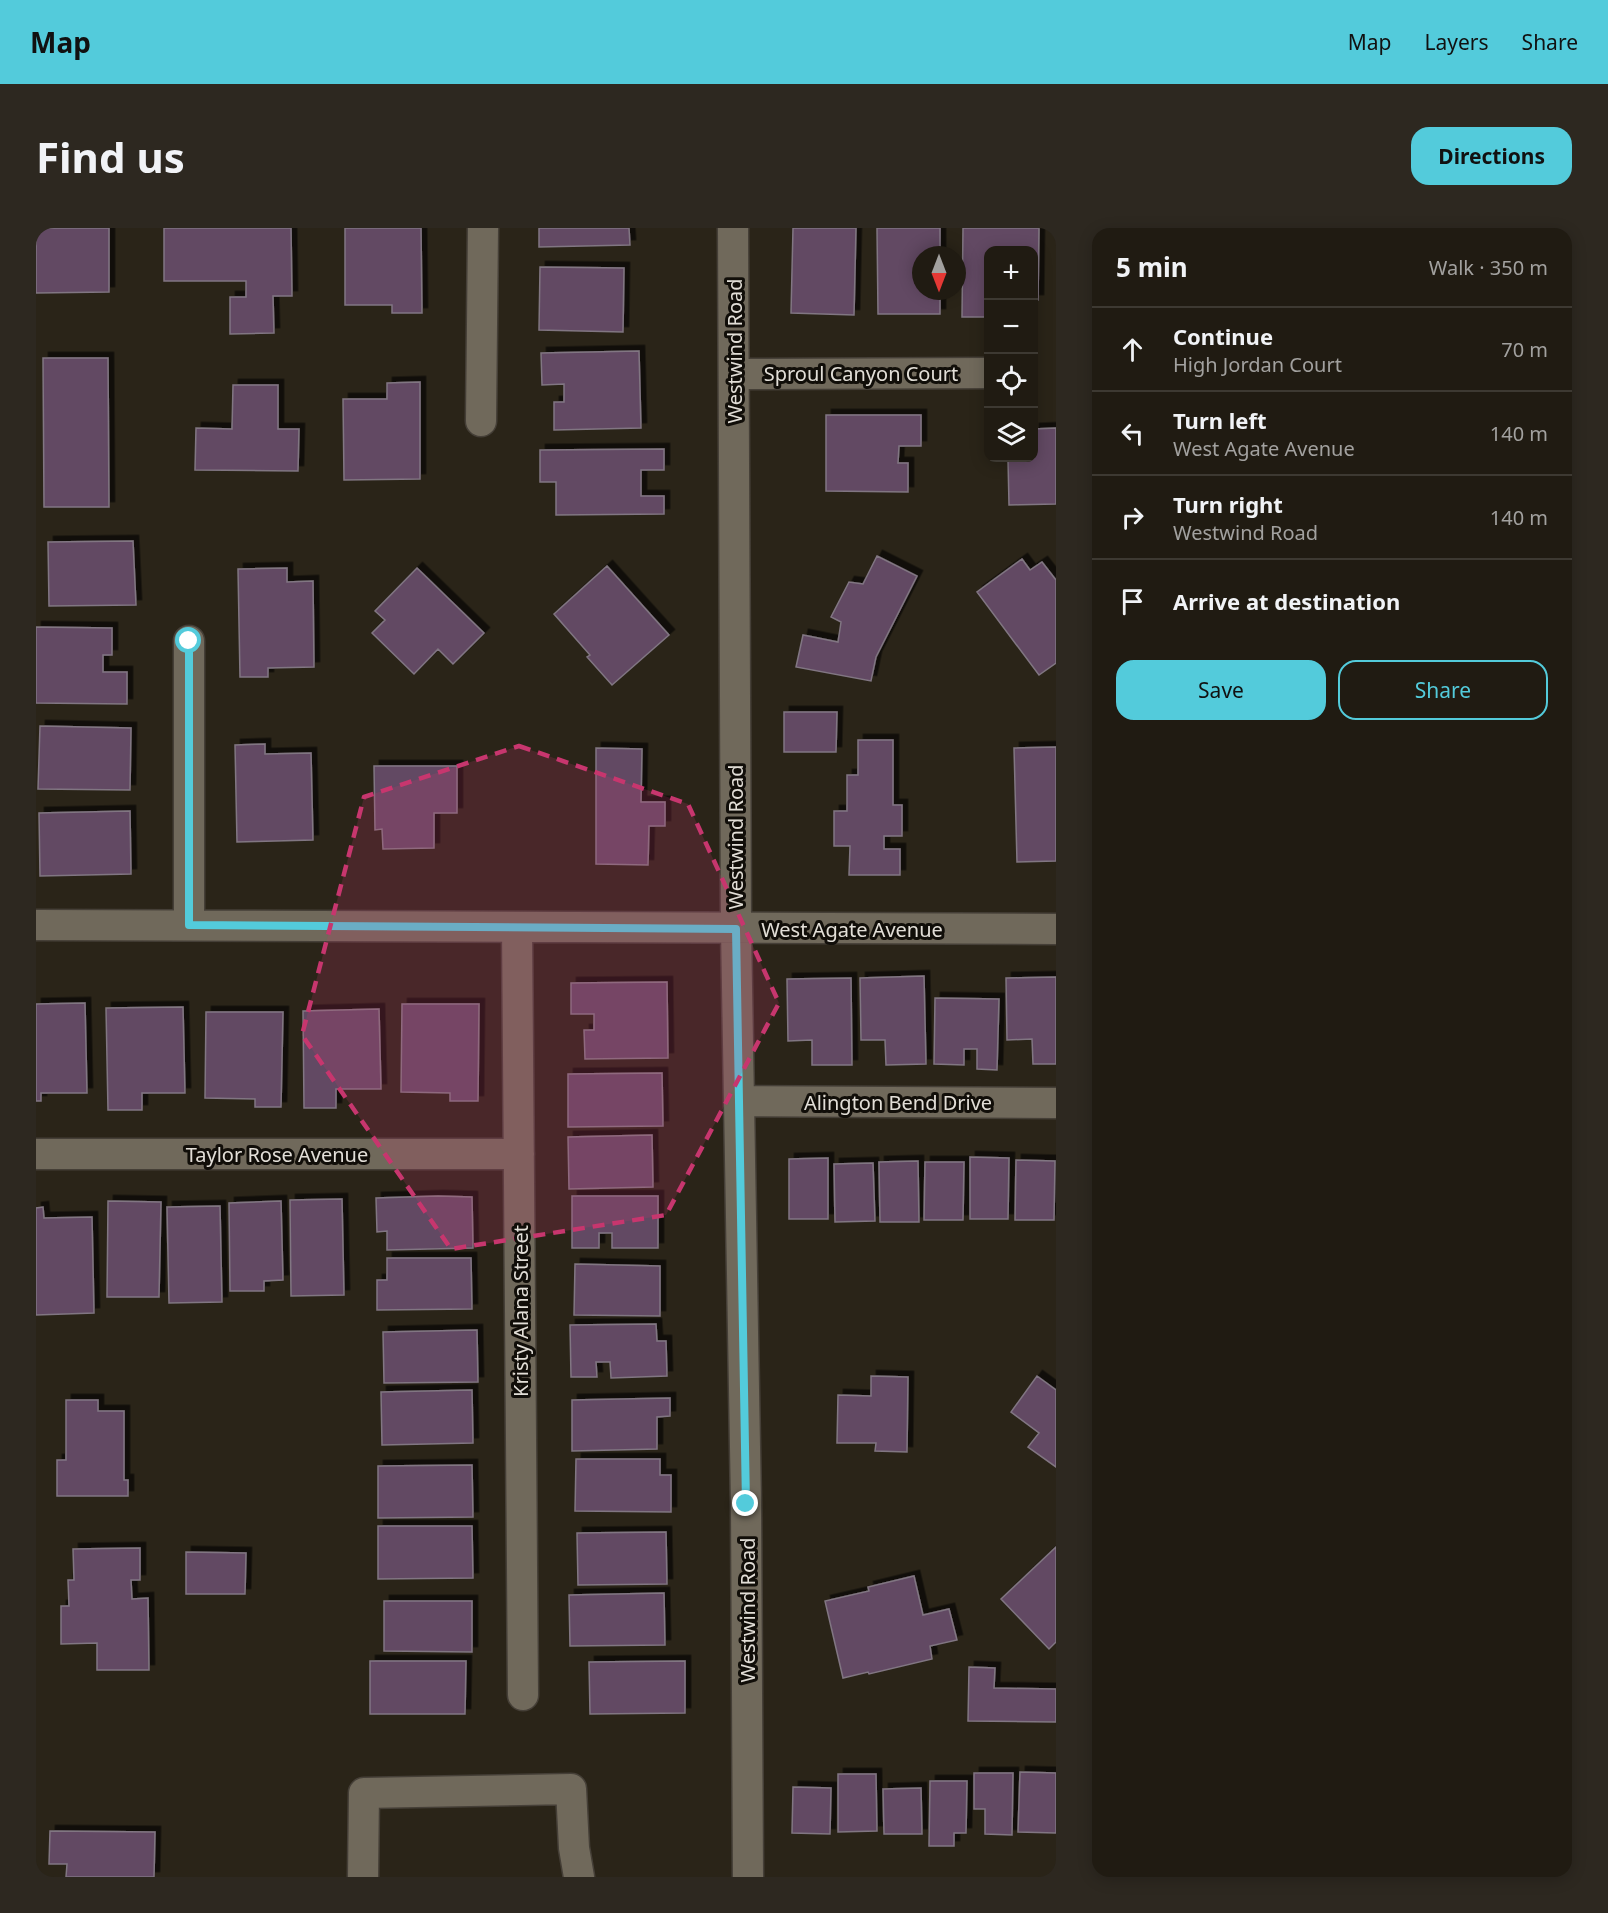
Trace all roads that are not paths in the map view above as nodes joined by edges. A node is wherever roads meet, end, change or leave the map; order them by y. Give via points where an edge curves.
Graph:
1 (483, 228) edge
2 (733, 228) edge
3 (984, 373) edge
4 (734, 374) junction
5 (481, 421) dead end
6 (189, 641) dead end
7 (36, 925) edge
8 (189, 925) junction
9 (517, 927) junction
10 (736, 929) junction
11 (1056, 929) edge
12 (739, 1101) junction
13 (1056, 1103) edge
14 (36, 1155) edge
15 (519, 1155) junction
16 (523, 1695) dead end
17 (363, 1877) edge
18 (579, 1877) edge
19 (748, 1877) edge

1 - 5 street
2 - 4 street, Westwind Road
3 - 4 street, Sproul Canyon Court
4 - 10 street, Westwind Road
6 - 8 street
7 - 8 street, West Agate Avenue
8 - 9 street, West Agate Avenue
9 - 10 street, West Agate Avenue
9 - 15 street, Kristy Alana Street
10 - 11 street, West Agate Avenue
10 - 12 street, Westwind Road
12 - 13 street, Alington Bend Drive
12 - 19 street, Westwind Road
14 - 15 street, Taylor Rose Avenue
15 - 16 street, Kristy Alana Street
17 - 18 street via 364,1793 571,1789

